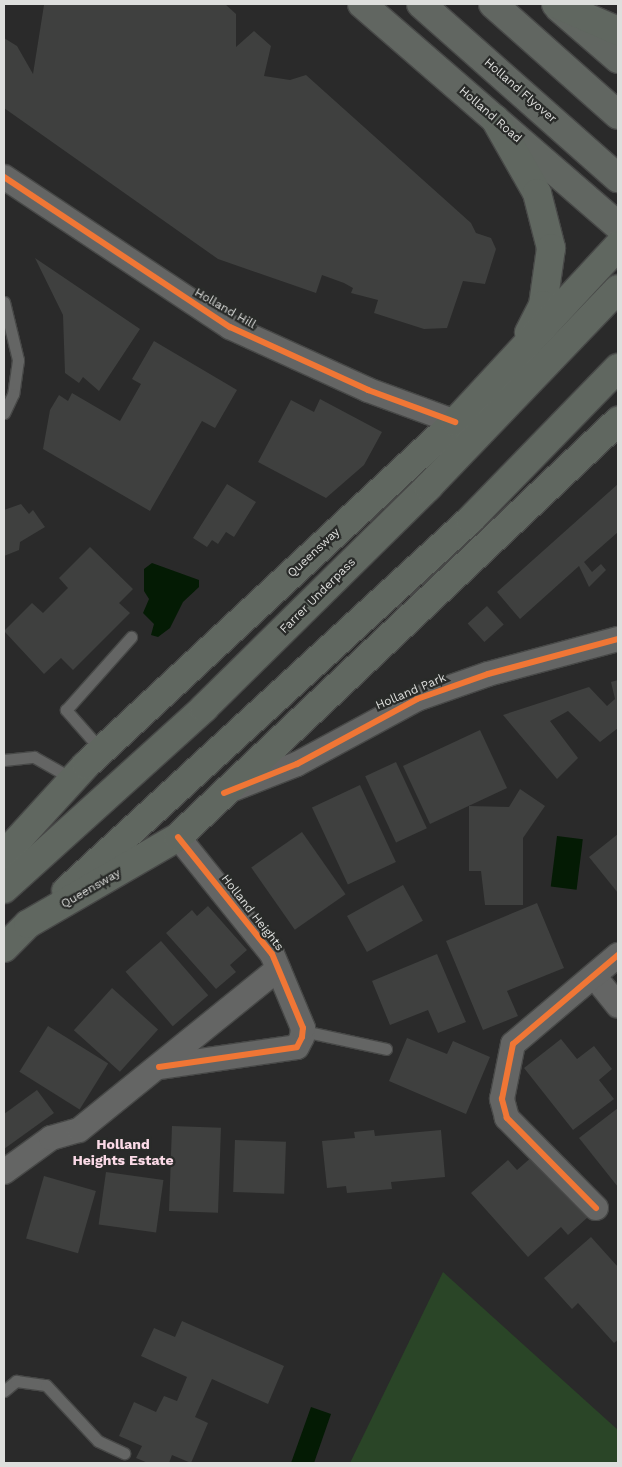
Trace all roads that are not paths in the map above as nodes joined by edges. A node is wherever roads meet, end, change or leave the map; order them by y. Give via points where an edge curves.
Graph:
1 (362, 4) edge
2 (422, 4) edge
3 (493, 4) edge
4 (555, 4) edge
5 (618, 31) edge
6 (618, 59) edge
7 (618, 115) edge
8 (495, 119) junction
9 (4, 177) edge
10 (618, 178) edge
11 (618, 226) edge
12 (618, 246) edge
13 (607, 272) edge
14 (618, 289) edge
15 (4, 302) edge
16 (518, 357) junction
17 (618, 368) edge
18 (4, 412) edge
19 (455, 422) junction
20 (612, 430) edge
21 (131, 637) dead end
22 (618, 639) edge
23 (102, 751) junction
24 (4, 760) edge
25 (73, 779) junction
26 (224, 793) junction
27 (178, 837) junction
28 (4, 855) edge
29 (4, 889) edge
30 (28, 924) junction
31 (4, 948) edge
32 (618, 955) edge
33 (278, 969) junction
34 (594, 976) junction
35 (618, 1006) edge
36 (303, 1031) junction
37 (386, 1049) dead end
38 (159, 1067) junction
39 (4, 1172) edge
40 (596, 1208) dead end
41 (4, 1391) edge
42 (124, 1453) dead end

1 - 8 main road, Holland Road
2 - 10 main road, Holland Flyover
3 - 7 main road
4 - 5 highway
4 - 6 main road
8 - 11 main road, Holland Road
8 - 16 highway via 537,193 551,248 543,305
9 - 19 street, Holland Hill via 230,327 368,390
12 - 13 highway, Queensway
13 - 16 highway, Queensway
14 - 29 highway, Farrer Underpass via 428,487 204,708
15 - 18 lane via 18,360 13,394
16 - 19 highway, Queensway
17 - 30 highway via 470,520
19 - 23 highway, Queensway
20 - 26 highway, Queensway
21 - 23 lane via 66,710
22 - 26 street, Holland Park via 488,674 417,698 319,754
23 - 25 highway, Queensway
24 - 25 lane via 34,757
25 - 28 highway, Queensway
26 - 27 highway, Queensway
27 - 30 highway, Queensway
27 - 33 street, Holland Heights via 272,954
30 - 31 highway, Queensway
32 - 34 street
33 - 36 street, Holland Heights
33 - 38 street, Holland Heights
34 - 35 street
34 - 40 street via 513,1044 502,1099 507,1118
36 - 37 lane
36 - 38 street, Holland Heights via 297,1047
38 - 39 street, Holland Heights via 79,1130 51,1138
41 - 42 lane via 16,1381 46,1385 98,1441

